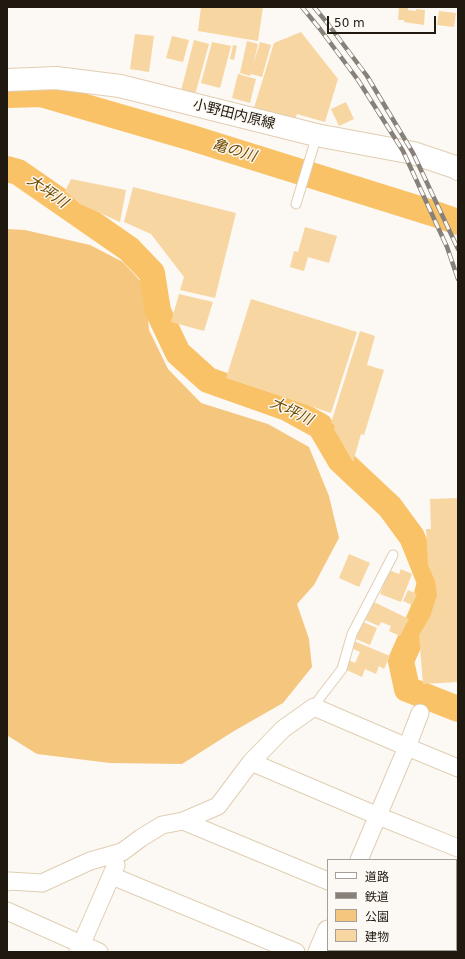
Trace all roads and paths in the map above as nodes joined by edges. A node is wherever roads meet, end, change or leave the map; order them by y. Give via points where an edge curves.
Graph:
1 (7, 80) edge
2 (315, 140) junction
3 (458, 169) edge
4 (296, 204) dead end
5 (393, 555) dead end
6 (314, 707) junction
7 (420, 712) dead end
8 (407, 747) junction
9 (251, 762) junction
10 (458, 768) edge
11 (378, 816) junction
12 (183, 821) junction
13 (458, 848) edge
14 (122, 852) junction
15 (358, 859) edge
16 (112, 876) junction
17 (327, 881) edge
18 (7, 882) edge
19 (7, 911) edge
20 (327, 933) edge
21 (80, 948) edge
22 (99, 952) edge
23 (296, 952) edge
24 (319, 952) edge

1 - 2 main road, 小野田内原線 via 56,78 120,86
2 - 3 main road, 小野田内原線 via 403,151
2 - 4 lane
5 - 6 lane via 352,634 342,669
6 - 8 street
6 - 9 street via 283,729
7 - 8 street
8 - 10 street
8 - 11 street
9 - 11 street
9 - 12 street via 218,806
11 - 13 street
11 - 15 street
12 - 14 street via 162,825
12 - 17 street
14 - 16 street
14 - 18 street via 90,861 42,883
16 - 21 street
16 - 23 street
19 - 21 street
20 - 24 street
21 - 22 street

